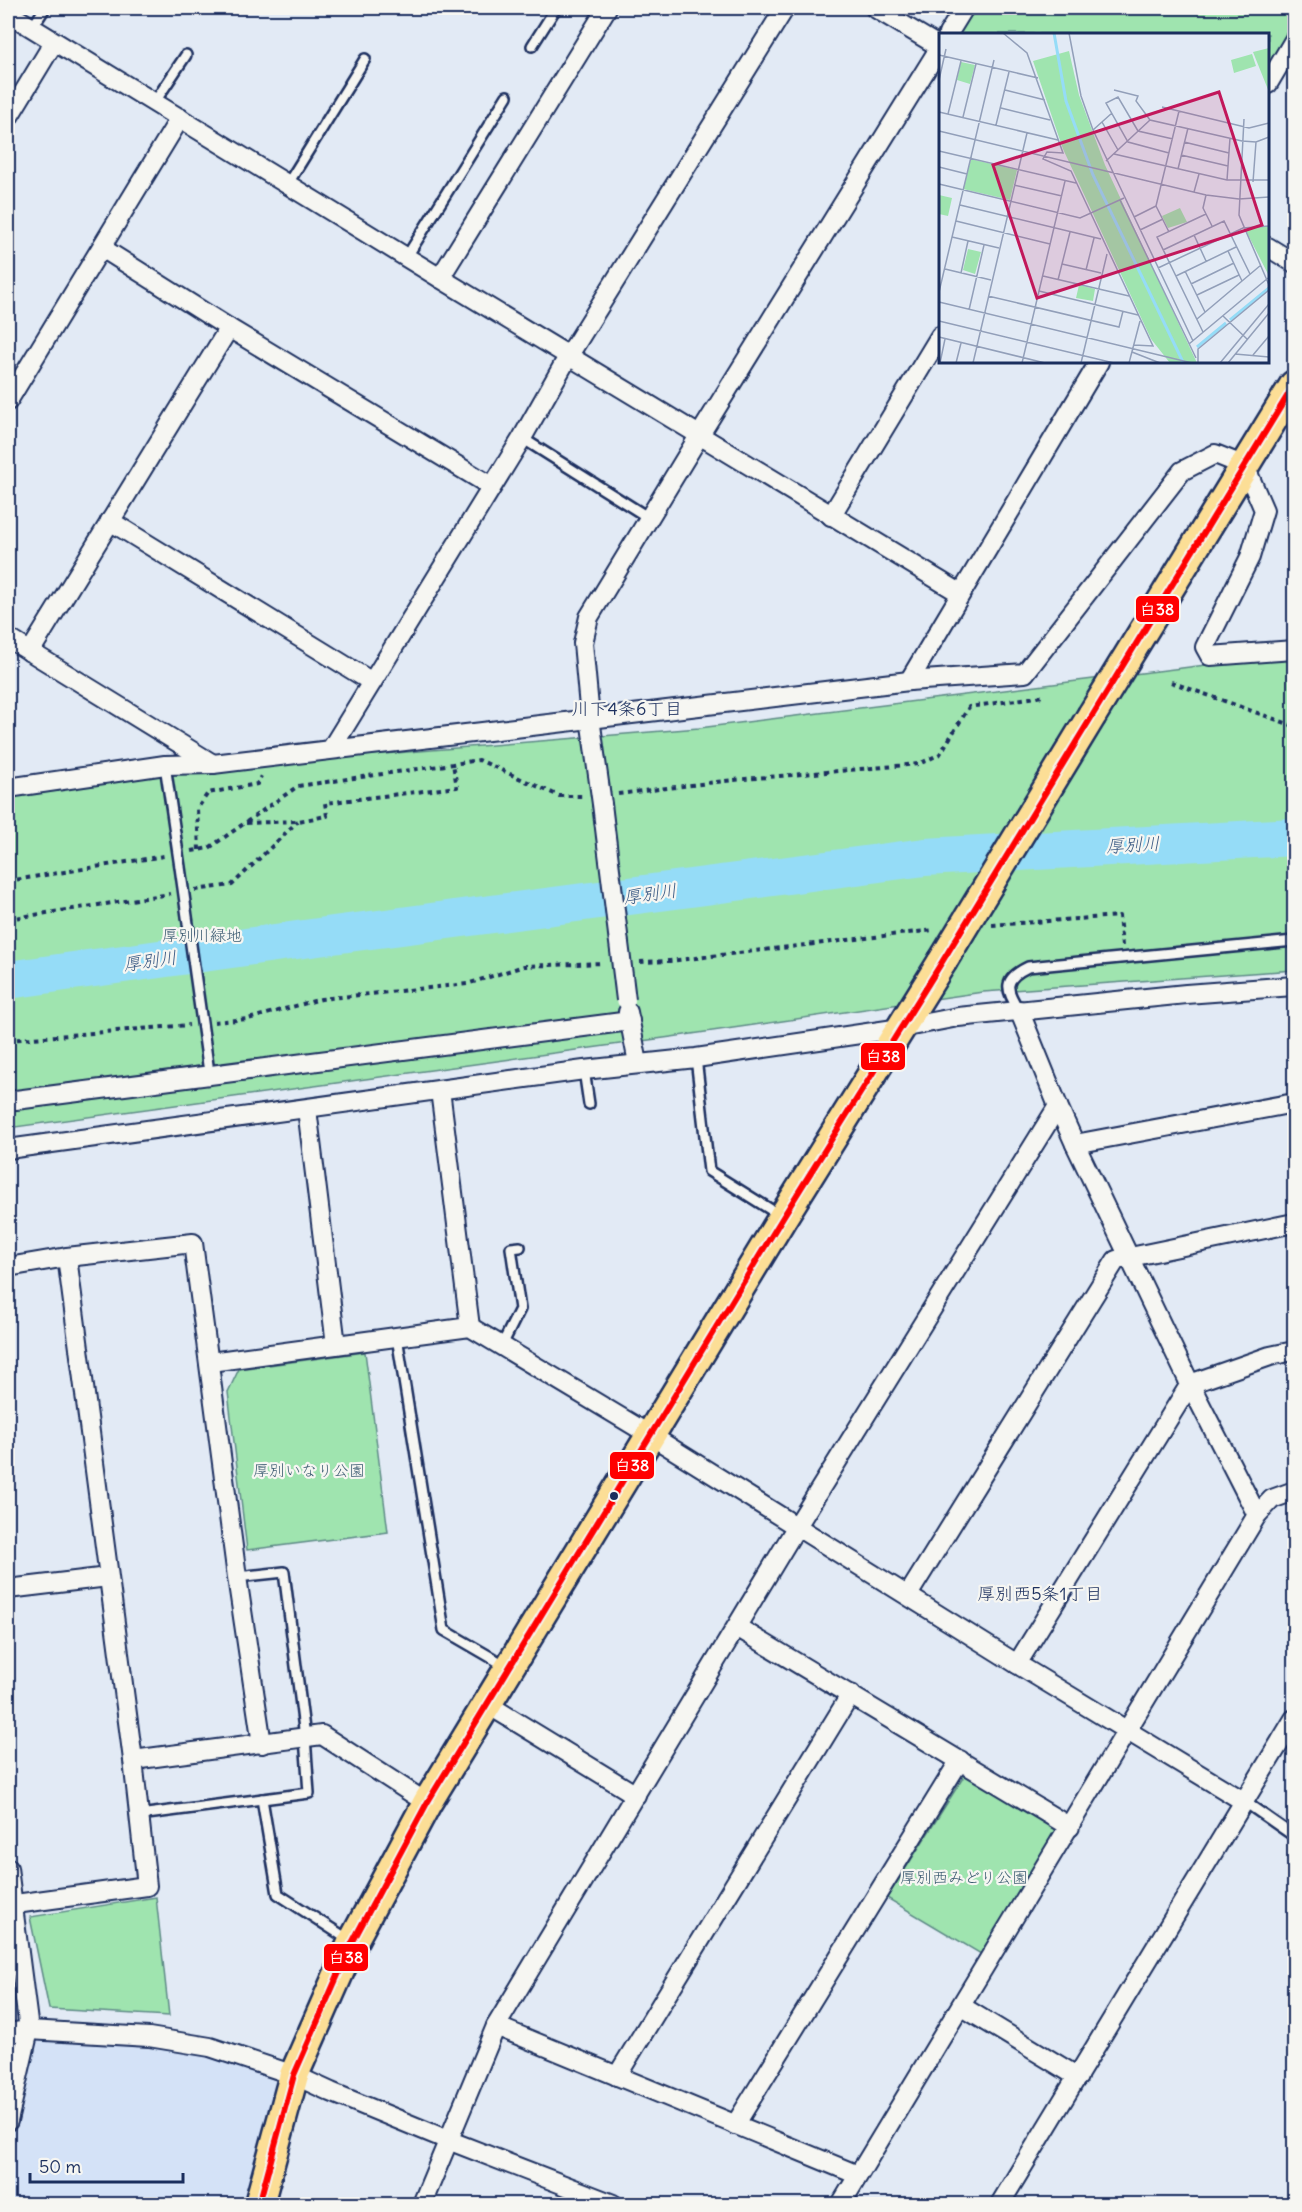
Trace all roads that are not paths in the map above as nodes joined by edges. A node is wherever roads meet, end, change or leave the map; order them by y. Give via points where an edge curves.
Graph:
1 (45, 8) edge
2 (556, 8) edge
3 (607, 8) edge
4 (785, 8) edge
5 (875, 8) edge
6 (964, 8) edge
7 (8, 13) edge
8 (32, 28) junction
9 (949, 33) edge
10 (1294, 40) edge
11 (54, 42) junction
12 (532, 46) dead end
13 (939, 46) edge
14 (939, 49) edge
15 (186, 55) dead end
16 (365, 58) dead end
17 (1269, 82) edge
18 (507, 96) dead end
19 (154, 104) junction
20 (8, 118) edge
21 (180, 118) junction
22 (287, 185) junction
23 (102, 248) junction
24 (1269, 248) edge
25 (406, 258) junction
26 (1294, 263) edge
27 (440, 278) junction
28 (229, 328) junction
29 (939, 338) edge
30 (569, 355) junction
31 (1098, 363) edge
32 (1294, 385) edge
33 (8, 401) edge
34 (699, 436) junction
35 (522, 438) junction
36 (1245, 466) junction
37 (491, 486) junction
38 (831, 516) junction
39 (649, 518) junction
40 (110, 521) junction
41 (960, 593) junction
42 (8, 638) edge
43 (1294, 651) edge
44 (30, 652) junction
45 (909, 681) junction
46 (372, 682) junction
47 (590, 718) junction
48 (331, 749) junction
49 (213, 764) junction
50 (165, 765) junction
51 (8, 788) edge
52 (1294, 941) edge
53 (1294, 986) edge
54 (1019, 1010) junction
55 (630, 1021) junction
56 (901, 1028) junction
57 (696, 1058) junction
58 (638, 1063) junction
59 (208, 1069) junction
60 (584, 1070) junction
61 (440, 1090) junction
62 (8, 1101) edge
63 (1294, 1103) edge
64 (589, 1104) dead end
65 (1058, 1106) junction
66 (307, 1109) junction
67 (1075, 1144) junction
68 (8, 1149) edge
69 (783, 1217) junction
70 (1294, 1223) edge
71 (520, 1247) dead end
72 (68, 1257) junction
73 (1129, 1257) junction
74 (8, 1267) edge
75 (470, 1327) junction
76 (397, 1337) junction
77 (336, 1345) junction
78 (502, 1345) junction
79 (1294, 1351) edge
80 (210, 1362) junction
81 (1190, 1384) junction
82 (650, 1435) junction
83 (1294, 1491) edge
84 (1257, 1515) junction
85 (797, 1526) junction
86 (108, 1577) junction
87 (237, 1577) junction
88 (8, 1589) edge
89 (908, 1595) junction
90 (738, 1627) junction
91 (1017, 1664) junction
92 (509, 1668) junction
93 (851, 1694) junction
94 (487, 1704) junction
95 (1294, 1719) edge
96 (1126, 1730) junction
97 (305, 1737) junction
98 (262, 1744) junction
99 (133, 1760) junction
100 (960, 1760) junction
101 (636, 1795) junction
102 (262, 1800) junction
103 (1245, 1802) junction
104 (427, 1803) junction
105 (139, 1815) junction
106 (1070, 1827) junction
107 (1294, 1836) edge
108 (8, 1868) edge
109 (10, 1905) edge
110 (352, 1942) junction
111 (961, 2006) junction
112 (496, 2026) junction
113 (29, 2030) junction
114 (8, 2033) edge
115 (294, 2075) junction
116 (617, 2076) junction
117 (1078, 2077) junction
118 (8, 2121) edge
119 (735, 2125) junction
120 (448, 2140) junction
121 (858, 2175) junction
122 (259, 2205) edge
123 (422, 2205) edge
124 (613, 2205) edge
125 (841, 2205) edge
126 (1000, 2205) edge

1 - 8 lane
2 - 12 lane
3 - 27 street
4 - 30 street
5 - 13 street
6 - 9 street
7 - 8 street
8 - 11 street
10 - 17 street
11 - 19 street
11 - 20 street
14 - 34 street
15 - 19 lane
16 - 22 lane
18 - 25 lane
19 - 21 street
21 - 22 street
21 - 23 street
22 - 25 street
23 - 28 street
23 - 33 street
24 - 26 street
25 - 27 street
27 - 30 street
28 - 37 street
28 - 40 street
29 - 38 street
30 - 34 street
30 - 35 street
31 - 41 street
32 - 36 main road
34 - 38 street
34 - 39 street
35 - 37 street
35 - 39 lane
36 - 43 street via 1264,510 1250,557 1206,647 1210,656
36 - 45 street via 1215,454 1182,471 1025,673
36 - 56 main road, bridge
37 - 46 street
38 - 41 street
39 - 47 street via 585,629
40 - 44 street
40 - 46 street
41 - 45 street
42 - 44 street
44 - 49 street
45 - 47 street
46 - 48 street
47 - 48 street
47 - 55 street, bridge
48 - 49 street
49 - 50 street
50 - 51 street
50 - 59 lane, bridge
52 - 54 lane via 1028,967 1012,975 1009,981 1009,994
53 - 54 street
54 - 56 street
54 - 65 street
55 - 58 street
55 - 59 street
56 - 57 street
56 - 69 main road
57 - 58 street
57 - 69 lane via 709,1171
58 - 60 street
59 - 62 street
60 - 61 street
60 - 64 lane
61 - 66 street
61 - 75 street
63 - 67 street
65 - 67 street
65 - 85 street
66 - 68 street
66 - 77 street
67 - 73 street
69 - 82 main road
70 - 73 street
71 - 78 lane via 511,1248 520,1309
72 - 74 street
72 - 80 street via 193,1243
72 - 86 street
73 - 81 street
73 - 89 street via 1116,1260
75 - 76 street
75 - 78 street
76 - 77 street
76 - 92 lane via 444,1630
77 - 80 street
78 - 82 street
79 - 81 street
80 - 87 street
81 - 84 street
81 - 91 street
82 - 85 street
82 - 92 main road
83 - 84 street via 1272,1499
84 - 96 street
85 - 89 street
85 - 90 street
86 - 88 street
86 - 99 street
87 - 97 lane via 284,1572
87 - 98 street
89 - 91 street
90 - 93 street
90 - 101 street
91 - 96 street
92 - 94 main road
93 - 100 street
93 - 116 street
94 - 101 street
94 - 104 main road
95 - 103 street
96 - 103 street
96 - 106 street
97 - 98 street
97 - 102 lane via 309,1793
97 - 104 street via 322,1736
98 - 99 street
99 - 105 street
100 - 106 street
100 - 119 street
101 - 112 street
102 - 105 lane
102 - 110 lane via 278,1894
103 - 107 lane
103 - 117 street
104 - 110 main road
105 - 109 street via 147,1886
106 - 111 street
108 - 109 street
109 - 113 street
110 - 115 main road
111 - 117 street
111 - 121 street
112 - 116 street
112 - 120 street
113 - 114 street
113 - 115 street via 149,2037 200,2045
113 - 118 street
115 - 120 street
115 - 122 main road
116 - 119 street
117 - 126 street
119 - 121 street
120 - 123 street
120 - 124 street
121 - 125 street

